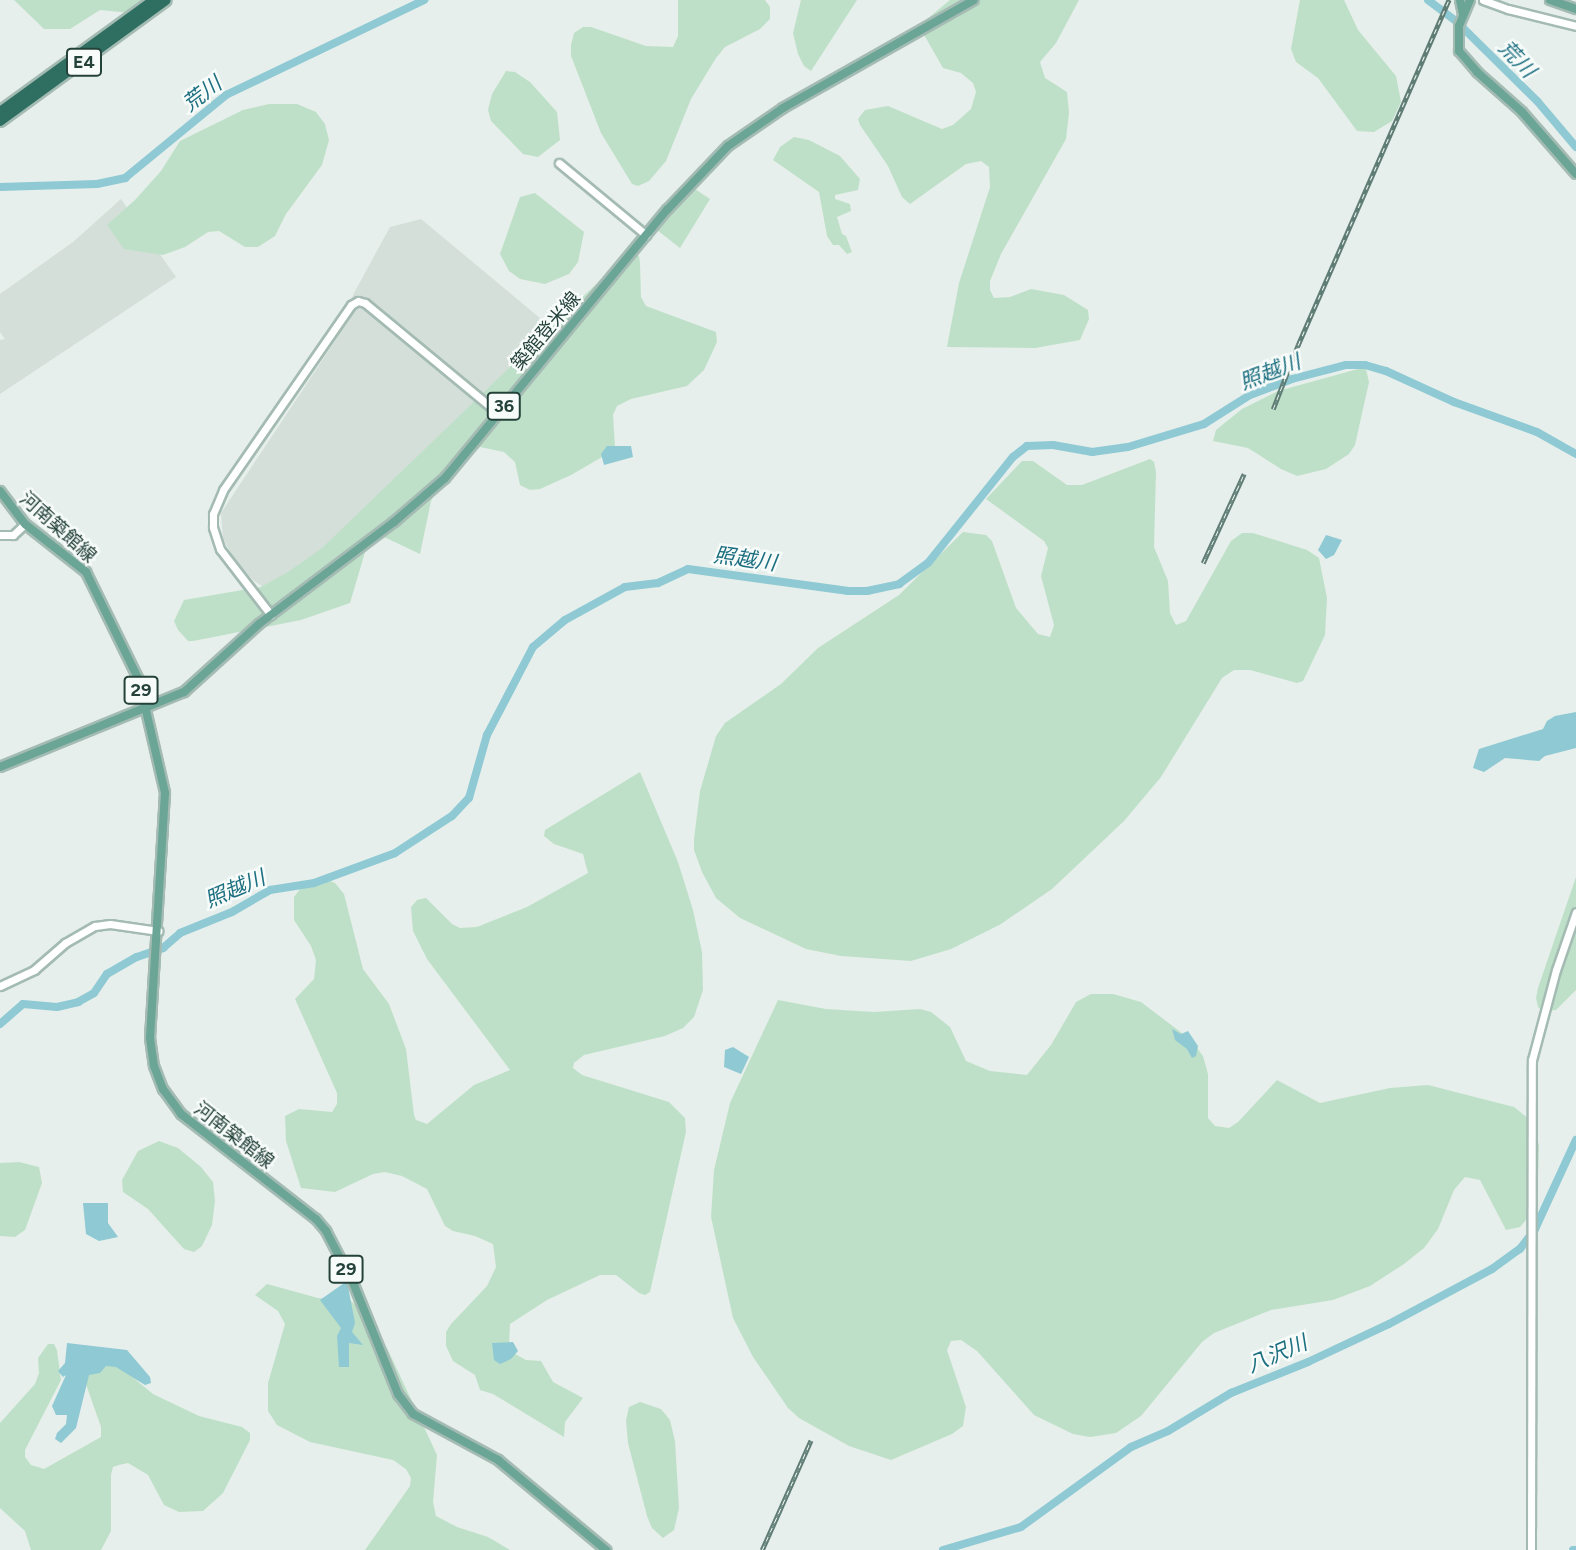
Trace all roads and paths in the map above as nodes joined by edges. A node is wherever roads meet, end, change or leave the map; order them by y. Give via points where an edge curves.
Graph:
1 (154, 0) edge
2 (166, 0) edge
3 (974, 0) edge
4 (1460, 0) edge
5 (1470, 0) edge
6 (1483, 0) edge
7 (1550, 0) edge
8 (1576, 9) edge
9 (1462, 15) junction
10 (1576, 26) edge
11 (0, 112) edge
12 (0, 121) edge
13 (559, 163) dead end
14 (1576, 174) edge
15 (646, 235) junction
16 (498, 413) junction
17 (0, 491) edge
18 (25, 524) junction
19 (0, 535) edge
20 (271, 615) junction
21 (146, 710) junction
22 (0, 767) edge
23 (1576, 912) edge
24 (158, 934) junction
25 (0, 986) edge
26 (606, 1550) edge
27 (1531, 1550) edge

1 - 11 highway, E4
2 - 12 highway, E4
3 - 15 main road, 築館登米線 / 36 via 756,126 698,175
4 - 9 main road
5 - 9 main road
6 - 10 street
7 - 8 main road
9 - 14 main road via 1457,36 1464,59 1522,112
13 - 15 street
15 - 16 main road, 築館登米線 / 36
16 - 20 main road, 築館登米線 / 36 via 425,497
16 - 20 street via 365,303 351,305 223,490 213,514 220,549
17 - 18 main road, 河南築館線 / 29
18 - 19 street via 13,535
18 - 21 main road, 河南築館線 / 29 via 92,580 135,668
20 - 21 main road, 築館登米線 / 36 via 184,692
21 - 22 main road, 築館登米線 / 36
21 - 24 main road, 河南築館線 / 29 via 165,793
23 - 27 street via 1534,1045
24 - 25 street via 110,924 96,926 65,943 34,970
24 - 26 main road, 河南築館線 / 29 via 151,1054 159,1082 173,1104 326,1231 354,1285 398,1394 414,1414 498,1460

